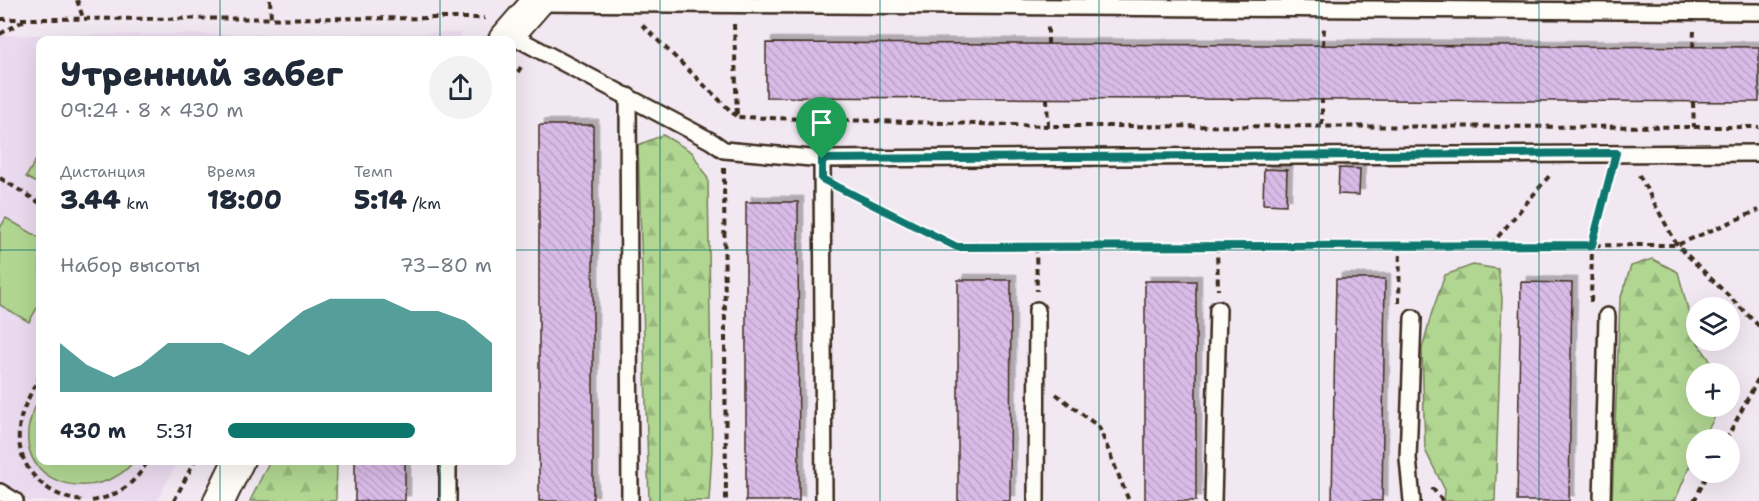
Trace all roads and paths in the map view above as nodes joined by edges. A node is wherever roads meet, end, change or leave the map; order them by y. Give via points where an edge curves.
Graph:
1 (77, 0) edge
2 (270, 0) edge
3 (538, 2) edge
4 (619, 3) junction
5 (1759, 12) edge
6 (83, 18) junction
7 (271, 18) junction
8 (0, 19) edge
9 (27, 19) junction
10 (734, 19) dead end
11 (1048, 22) dead end
12 (1324, 25) dead end
13 (1694, 27) dead end
14 (501, 31) edge
15 (0, 34) edge
16 (516, 39) edge
17 (1048, 44) dead end
18 (1323, 45) dead end
19 (1693, 47) dead end
20 (524, 63) dead end
21 (516, 75) edge
22 (628, 96) junction
23 (1047, 99) dead end
24 (1322, 100) dead end
25 (1693, 102) dead end
26 (737, 117) junction
27 (1322, 125) junction
28 (1048, 126) junction
29 (1694, 127) junction
30 (1759, 127) edge
31 (724, 150) junction
32 (1622, 153) junction
33 (1759, 153) edge
34 (1564, 154) junction
35 (822, 159) junction
36 (0, 178) edge
37 (822, 179) junction
38 (36, 200) edge
39 (1759, 210) edge
40 (1592, 245) junction
41 (1677, 245) junction
42 (1217, 246) junction
43 (1490, 246) junction
44 (1036, 247) junction
45 (1218, 309) joint
46 (1037, 310) joint
47 (1607, 316) dead end
48 (1413, 318) dead end
49 (1759, 326) edge
50 (1759, 377) edge
51 (1037, 380) junction
52 (36, 383) edge
53 (1732, 429) edge
54 (145, 465) edge
55 (192, 465) edge
56 (237, 465) edge
57 (448, 465) edge
58 (1703, 483) edge
59 (0, 492) edge
60 (15, 501) edge
61 (85, 501) edge
62 (92, 501) edge
63 (174, 501) edge
64 (219, 501) edge
65 (448, 501) edge
66 (630, 501) edge
67 (726, 501) edge
68 (824, 501) edge
69 (1036, 501) edge
70 (1129, 501) edge
71 (1213, 501) edge
72 (1412, 501) edge
73 (1602, 501) edge
74 (1694, 501) edge

1 - 6 path
2 - 7 path
3 - 4 lane
3 - 14 street
4 - 5 lane
4 - 26 path
6 - 7 path
6 - 9 path
7 - 14 path
8 - 9 path
9 - 15 path
10 - 26 path
11 - 17 path
12 - 18 path
13 - 19 path
16 - 22 lane
20 - 21 path
22 - 31 lane
22 - 66 lane
23 - 28 path
24 - 27 path
25 - 29 path
26 - 28 path
27 - 28 path
27 - 29 path
29 - 30 path
31 - 35 lane
31 - 67 path
32 - 33 lane
32 - 34 lane
32 - 40 path
32 - 41 path
34 - 35 lane
34 - 43 path
35 - 37 lane
36 - 38 path
37 - 44 path via 957,247
37 - 68 lane
39 - 41 path
40 - 41 path
40 - 43 path
41 - 49 path
42 - 43 path
42 - 44 path
42 - 45 path
44 - 46 path
45 - 71 lane
46 - 51 lane
47 - 73 lane
48 - 72 lane via 1408,458
50 - 53 path
51 - 69 lane
51 - 70 path via 1099,427
52 - 61 path via 20,421 22,456 41,484 56,494
54 - 62 path via 123,490
55 - 63 path
56 - 64 street
57 - 65 lane
58 - 74 path
59 - 60 lane

